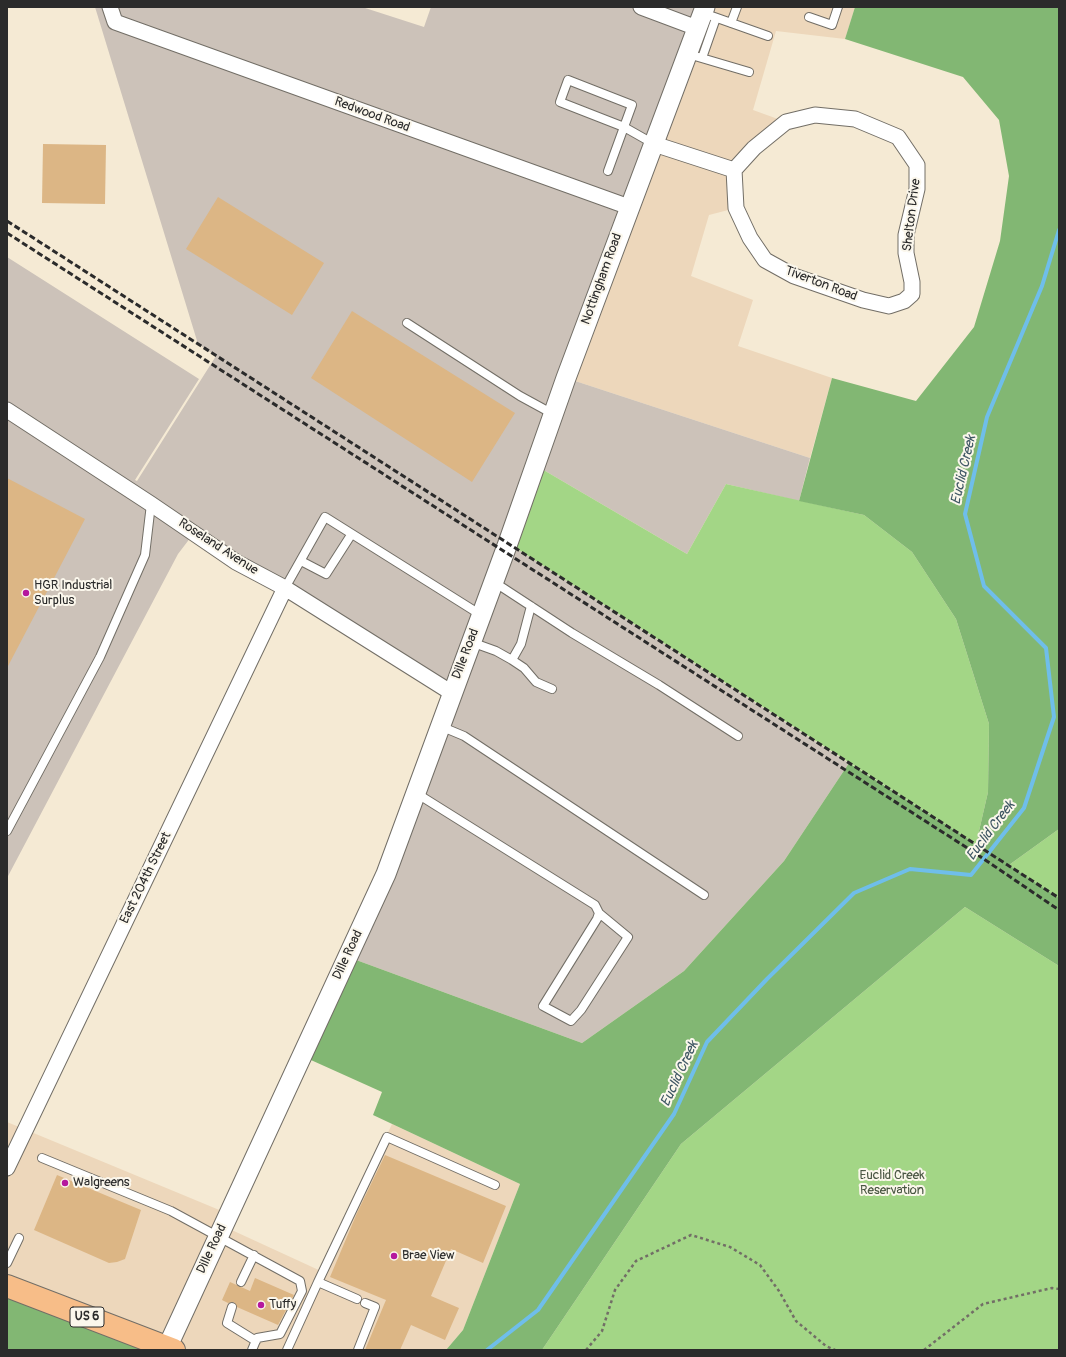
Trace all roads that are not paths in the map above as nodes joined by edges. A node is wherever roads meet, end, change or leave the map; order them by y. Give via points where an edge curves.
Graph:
1 (110, 7) edge
2 (642, 7) edge
3 (737, 7) edge
4 (838, 7) edge
5 (705, 16) edge
6 (809, 17) dead end
7 (731, 23) junction
8 (768, 36) dead end
9 (695, 56) junction
10 (749, 72) dead end
11 (624, 127) junction
12 (654, 144) junction
13 (734, 170) junction
14 (608, 171) dead end
15 (629, 207) junction
16 (912, 294) joint
17 (407, 324) dead end
18 (7, 410) edge
19 (553, 414) junction
20 (151, 504) junction
21 (351, 534) junction
22 (503, 553) joint
23 (301, 561) junction
24 (494, 581) junction
25 (286, 588) junction
26 (531, 606) junction
27 (481, 615) junction
28 (471, 642) junction
29 (512, 660) junction
30 (552, 689) dead end
31 (452, 693) junction
32 (440, 726) junction
33 (738, 736) dead end
34 (416, 792) junction
35 (7, 831) edge
36 (704, 895) dead end
37 (599, 913) junction
38 (42, 1158) dead end
39 (7, 1168) edge
40 (495, 1185) dead end
41 (219, 1235) junction
42 (19, 1238) dead end
43 (254, 1255) junction
44 (7, 1263) edge
45 (241, 1282) dead end
46 (318, 1282) junction
47 (7, 1286) edge
48 (357, 1299) dead end
49 (365, 1303) dead end
50 (232, 1308) dead end
51 (256, 1341) junction
52 (169, 1349) edge
53 (252, 1350) edge
54 (287, 1350) edge
55 (358, 1350) edge

1 - 15 street, Redwood Road via 114,22
2 - 5 street
3 - 7 lane
4 - 6 lane via 832,25
5 - 7 lane
5 - 9 street, Nottingham Road
7 - 8 lane
9 - 10 lane
9 - 12 street, Nottingham Road
11 - 11 lane via 560,102 568,80 632,105
11 - 12 lane
11 - 14 lane
12 - 13 street
12 - 15 street, Nottingham Road
13 - 16 street, Tiverton Road via 736,208 750,238 765,260 794,276 863,300 889,306 904,301
13 - 16 street, Shelton Drive via 754,148 786,122 815,115 855,120 898,138 917,165 917,189 906,236
15 - 19 street, Nottingham Road
17 - 19 lane
18 - 20 street, Roseland Avenue
19 - 22 street, Nottingham Road
20 - 25 street, Roseland Avenue via 236,562
20 - 35 lane via 145,554 100,657
21 - 23 lane via 326,574
21 - 23 lane via 325,517
21 - 27 lane
22 - 24 street, Dille Road
23 - 25 lane
24 - 26 lane
24 - 27 street, Dille Road
25 - 31 street, Roseland Avenue
25 - 39 street, East 204th Street
26 - 29 lane via 521,644
26 - 33 lane
27 - 28 street, Dille Road
28 - 29 lane
28 - 31 street, Dille Road
29 - 30 lane via 524,668 536,682
31 - 32 street, Dille Road
32 - 34 street, Dille Road
32 - 36 lane via 464,736
34 - 37 lane via 595,905
34 - 41 street, Dille Road via 386,874
37 - 37 lane via 598,919 543,1006 571,1021 581,1010 628,937
38 - 41 lane via 171,1211
40 - 46 lane via 386,1137
41 - 43 lane
41 - 52 street, Dille Road
42 - 44 lane
43 - 45 lane
43 - 51 lane via 300,1281 303,1286 280,1334 260,1337
46 - 48 lane
46 - 54 lane
47 - 52 main road, US 6
49 - 55 lane via 375,1307
50 - 51 lane via 226,1319 227,1323
51 - 53 lane

